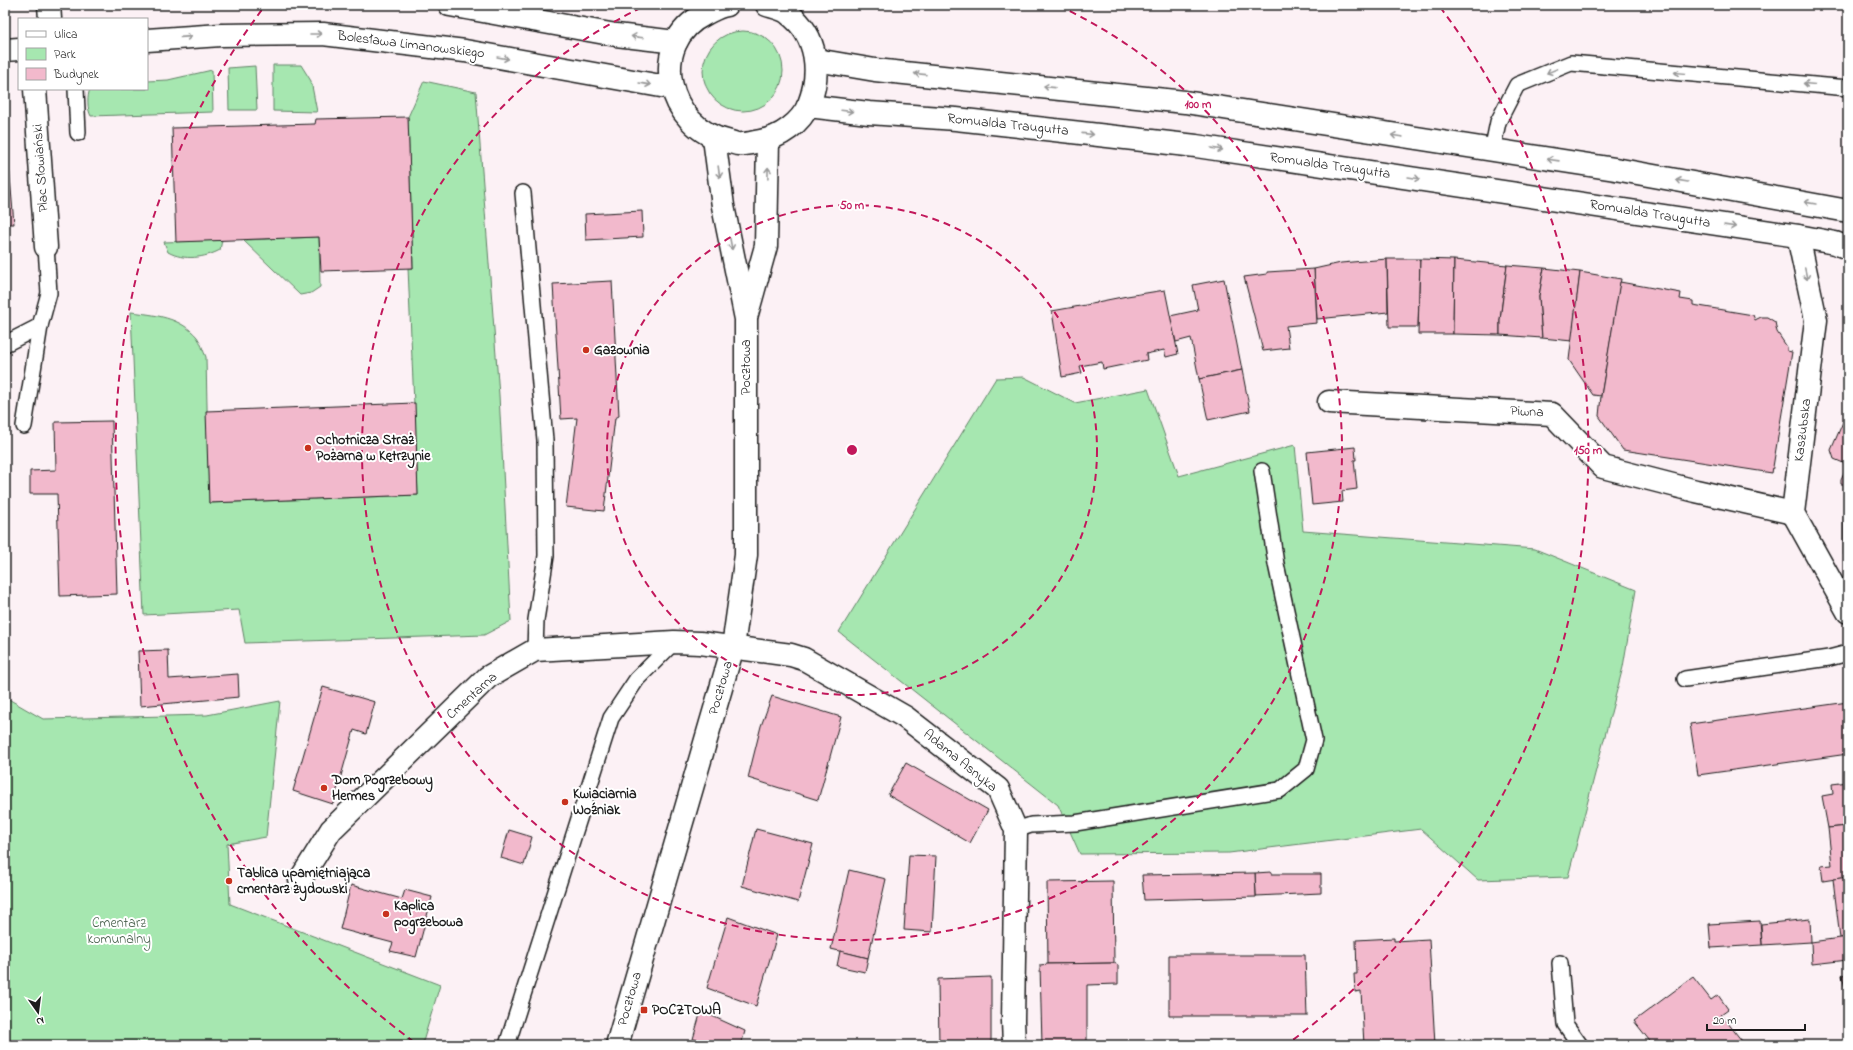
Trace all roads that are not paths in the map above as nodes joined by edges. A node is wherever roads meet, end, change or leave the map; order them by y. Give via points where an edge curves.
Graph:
1 (49, 5) edge
2 (450, 5) edge
3 (727, 5) edge
4 (767, 5) edge
5 (507, 10) edge
6 (698, 12) edge
7 (50, 18) edge
8 (148, 40) edge
9 (676, 42) junction
10 (18, 49) edge
11 (5, 50) edge
12 (816, 60) junction
13 (672, 88) junction
14 (1848, 88) edge
15 (36, 90) edge
16 (76, 90) edge
17 (808, 106) junction
18 (78, 133) dead end
19 (714, 138) junction
20 (768, 140) junction
21 (1492, 151) junction
22 (523, 193) dead end
23 (1848, 211) edge
24 (1798, 236) junction
25 (46, 247) joint
26 (1848, 248) edge
27 (746, 319) junction
28 (40, 326) junction
29 (5, 344) edge
30 (1329, 402) dead end
31 (24, 426) dead end
32 (1262, 471) dead end
33 (1793, 513) junction
34 (1848, 612) edge
35 (674, 642) junction
36 (734, 647) junction
37 (535, 650) junction
38 (1848, 653) edge
39 (1685, 679) dead end
40 (1016, 830) junction
41 (300, 880) dead end
42 (1560, 963) dead end
43 (507, 1045) edge
44 (617, 1045) edge
45 (1014, 1045) edge
46 (1580, 1045) edge

1 - 7 main road
2 - 5 main road
3 - 6 main road
4 - 12 main road via 789,13 807,34
9 -> 5 main road via 616,34
6 - 9 main road
8 -> 13 main road, Bolesława Limanowskiego via 221,35 323,34 465,51
9 - 13 main road via 670,65
10 - 11 main road
12 - 17 main road via 816,83
21 -> 12 main road via 1185,102 875,70
13 - 19 main road via 685,115 695,126
14 -> 21 lane via 1571,63 1517,85 1498,122
15 - 25 main road, Plac Słowiański
16 - 18 lane
17 - 20 main road via 798,120 784,132
17 -> 24 main road, Romualda Traugutta via 956,119 1196,146
19 - 20 main road via 741,145
19 -> 27 main road, Pocztowa via 723,206
27 -> 20 main road, Pocztowa via 766,246
23 -> 21 main road via 1623,170
22 - 37 lane via 545,440 546,556 536,620
24 - 26 main road, Romualda Traugutta via 1836,243
24 -> 33 main road, Kaszubska via 1816,320
25 - 28 lane via 49,293
27 - 36 main road, Pocztowa via 746,555
28 - 29 lane
28 - 31 lane
30 - 33 main road, Piwna via 1552,414 1604,467
32 - 40 lane via 1276,564 1314,740 1306,769 1280,790 1075,823 1031,825
33 - 34 main road
35 - 36 main road, Cmentarna
35 - 37 main road, Cmentarna
35 - 43 lane via 637,679 611,718
36 - 40 main road, Adama Asnyka via 804,659 905,718 998,789
36 - 44 main road, Pocztowa
37 - 41 main road, Cmentarna via 488,677 331,830
38 - 39 lane
40 - 45 main road, Adama Asnyka
42 - 46 lane via 1565,1024

